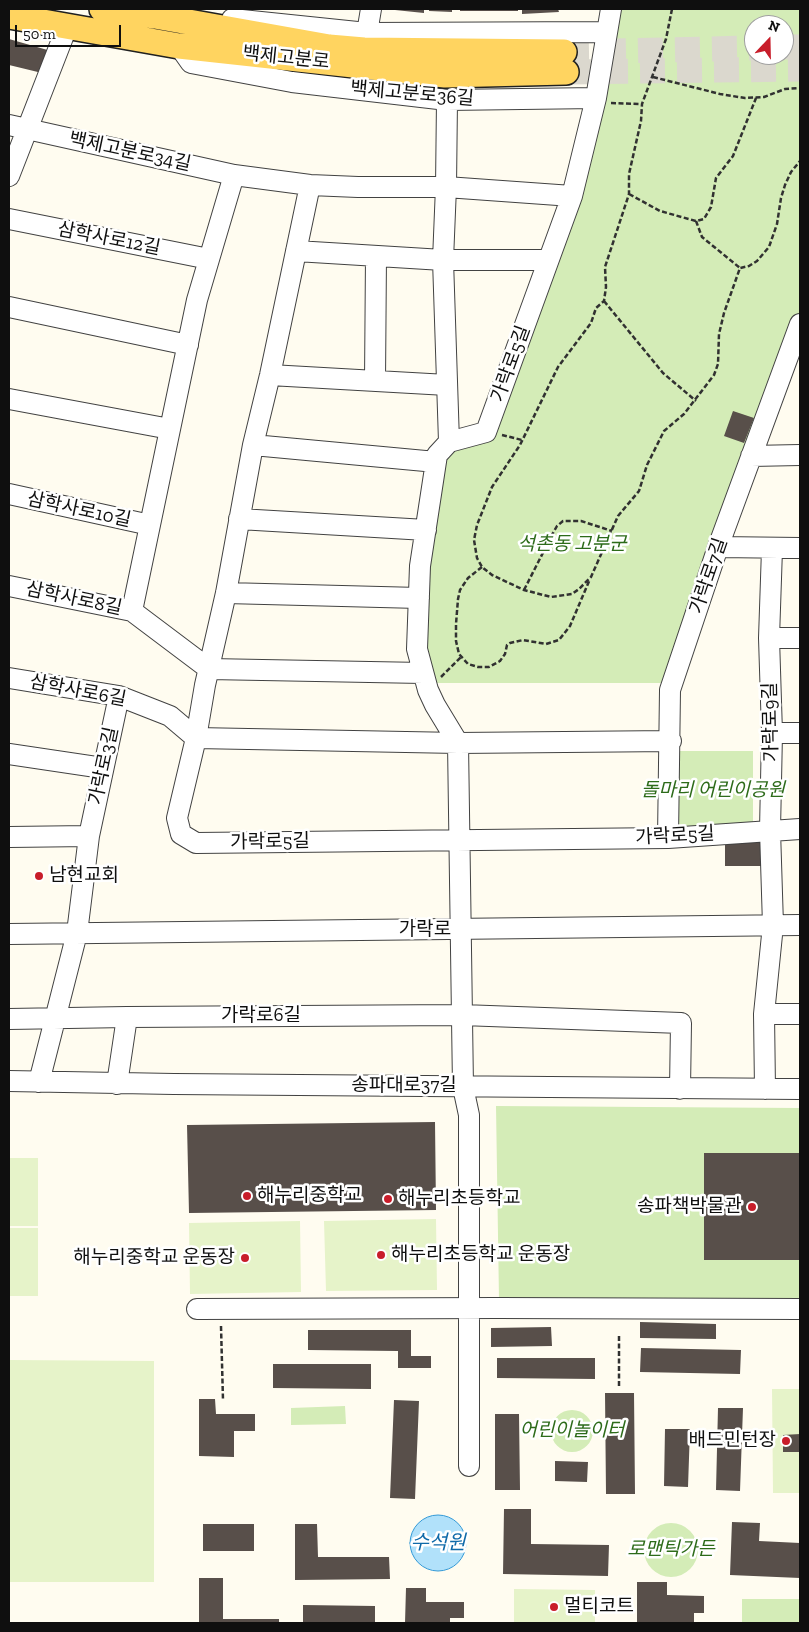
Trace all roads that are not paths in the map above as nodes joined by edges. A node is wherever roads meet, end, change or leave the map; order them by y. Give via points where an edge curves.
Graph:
1 (102, 9) edge
2 (371, 9) edge
3 (611, 9) edge
4 (9, 16) edge
5 (186, 22) junction
6 (67, 27) junction
7 (607, 32) junction
8 (367, 33) junction
9 (179, 46) junction
10 (447, 100) junction
11 (595, 101) junction
12 (18, 127) edge
13 (234, 175) junction
14 (9, 176) edge
15 (310, 185) junction
16 (446, 187) junction
17 (572, 196) junction
18 (9, 220) edge
19 (296, 251) junction
20 (376, 256) junction
21 (209, 259) junction
22 (443, 260) junction
23 (548, 260) junction
24 (9, 308) edge
25 (800, 324) edge
26 (188, 345) junction
27 (793, 366) edge
28 (270, 375) junction
29 (376, 381) junction
30 (447, 385) junction
31 (9, 399) edge
32 (170, 429) junction
33 (449, 442) junction
34 (253, 445) junction
35 (800, 455) edge
36 (751, 456) junction
37 (436, 462) junction
38 (9, 494) edge
39 (240, 520) junction
40 (150, 525) junction
41 (426, 530) junction
42 (718, 547) junction
43 (800, 548) edge
44 (772, 549) junction
45 (9, 586) edge
46 (226, 593) junction
47 (419, 598) junction
48 (132, 611) junction
49 (769, 638) junction
50 (800, 638) edge
51 (209, 670) junction
52 (9, 678) edge
53 (426, 682) junction
54 (119, 696) junction
55 (800, 732) edge
56 (772, 733) junction
57 (196, 738) junction
58 (671, 741) junction
59 (458, 743) junction
60 (9, 754) edge
61 (102, 768) junction
62 (800, 829) edge
63 (770, 830) junction
64 (89, 836) junction
65 (9, 837) edge
66 (668, 838) junction
67 (459, 840) junction
68 (773, 925) junction
69 (800, 925) edge
70 (461, 929) junction
71 (77, 933) junction
72 (9, 934) edge
73 (764, 1014) junction
74 (800, 1014) edge
75 (462, 1015) junction
76 (127, 1017) junction
77 (54, 1018) junction
78 (9, 1019) edge
79 (9, 1082) edge
80 (39, 1082) junction
81 (117, 1084) junction
82 (463, 1087) junction
83 (680, 1089) junction
84 (765, 1089) junction
85 (800, 1089) edge
86 (469, 1308) junction
87 (197, 1309) dead end
88 (800, 1309) edge
89 (469, 1466) dead end

1 - 5 main road, 백제고분로
2 - 8 street
3 - 7 street, 가락로5길
4 - 6 main road, 백제고분로
5 - 8 street via 215,17
5 - 9 main road, 백제고분로 via 329,47 565,62 445,75
6 - 9 main road, 백제고분로
6 - 12 street
7 - 8 street
7 - 11 street, 가락로5길
9 - 10 street, 백제고분로36길 via 191,63 292,82
10 - 11 street, 백제고분로36길
10 - 16 street
11 - 17 street, 가락로5길
12 - 13 street, 백제고분로34길
12 - 14 street
13 - 15 street, 백제고분로34길
13 - 21 street
15 - 16 street
15 - 19 street, 가락로5길
16 - 17 street
16 - 22 street
17 - 23 street, 가락로5길
18 - 21 street, 삼학사로12길
19 - 20 street
19 - 28 street, 가락로5길
20 - 22 street
20 - 29 street
21 - 26 street
22 - 23 street
22 - 30 street
23 - 33 street, 가락로5길 via 486,432
24 - 26 street
25 - 27 street, 가락로7길
26 - 32 street
27 - 36 street, 가락로7길
28 - 29 street
28 - 34 street, 가락로5길
29 - 30 street
30 - 33 street
31 - 32 street
32 - 40 street
33 - 37 street via 437,455
34 - 37 street
34 - 39 street, 가락로5길
35 - 36 street
36 - 42 street, 가락로7길
37 - 41 street
38 - 40 street, 삼학사로10길
39 - 41 street
39 - 46 street, 가락로5길
40 - 48 street
41 - 47 street
42 - 44 street
42 - 58 street, 가락로7길 via 670,690
43 - 44 street
44 - 49 street, 가락로9길
45 - 48 street, 삼학사로8길
46 - 47 street
46 - 51 street, 가락로5길
47 - 53 street via 417,649
48 - 51 street, 삼학사로8길
49 - 50 street
49 - 56 street, 가락로9길
51 - 53 street
51 - 57 street, 가락로5길
52 - 54 street, 삼학사로6길
53 - 59 street via 435,705
54 - 57 street, 삼학사로6길 via 170,716
54 - 61 street, 가락로3길
55 - 56 street
56 - 63 street, 가락로9길
57 - 59 street
57 - 67 street, 가락로5길 via 177,818 181,834 196,843
58 - 59 street
58 - 66 street, 가락로7길
59 - 67 street
60 - 61 street
61 - 64 street, 가락로3길
62 - 63 street, 가락로5길
63 - 66 street, 가락로5길
63 - 68 street, 가락로9길
64 - 65 street
64 - 71 street, 가락로3길
66 - 67 street, 가락로5길
67 - 70 street
68 - 69 street, 가락로
68 - 70 street, 가락로
68 - 73 street
70 - 71 street, 가락로
70 - 75 street
71 - 72 street, 가락로
71 - 77 street
73 - 74 street
73 - 84 street
75 - 76 street, 가락로6길
75 - 82 street
75 - 83 street, 가락로6길 via 681,1022
76 - 77 street, 가락로6길
76 - 81 street
77 - 78 street, 가락로6길
77 - 80 street
79 - 80 street, 송파대로37길
80 - 81 street, 송파대로37길
81 - 82 street, 송파대로37길
82 - 83 street, 송파대로37길
82 - 86 street via 468,1115
83 - 84 street, 송파대로37길
84 - 85 street, 송파대로37길
86 - 87 street
86 - 88 street
86 - 89 street

